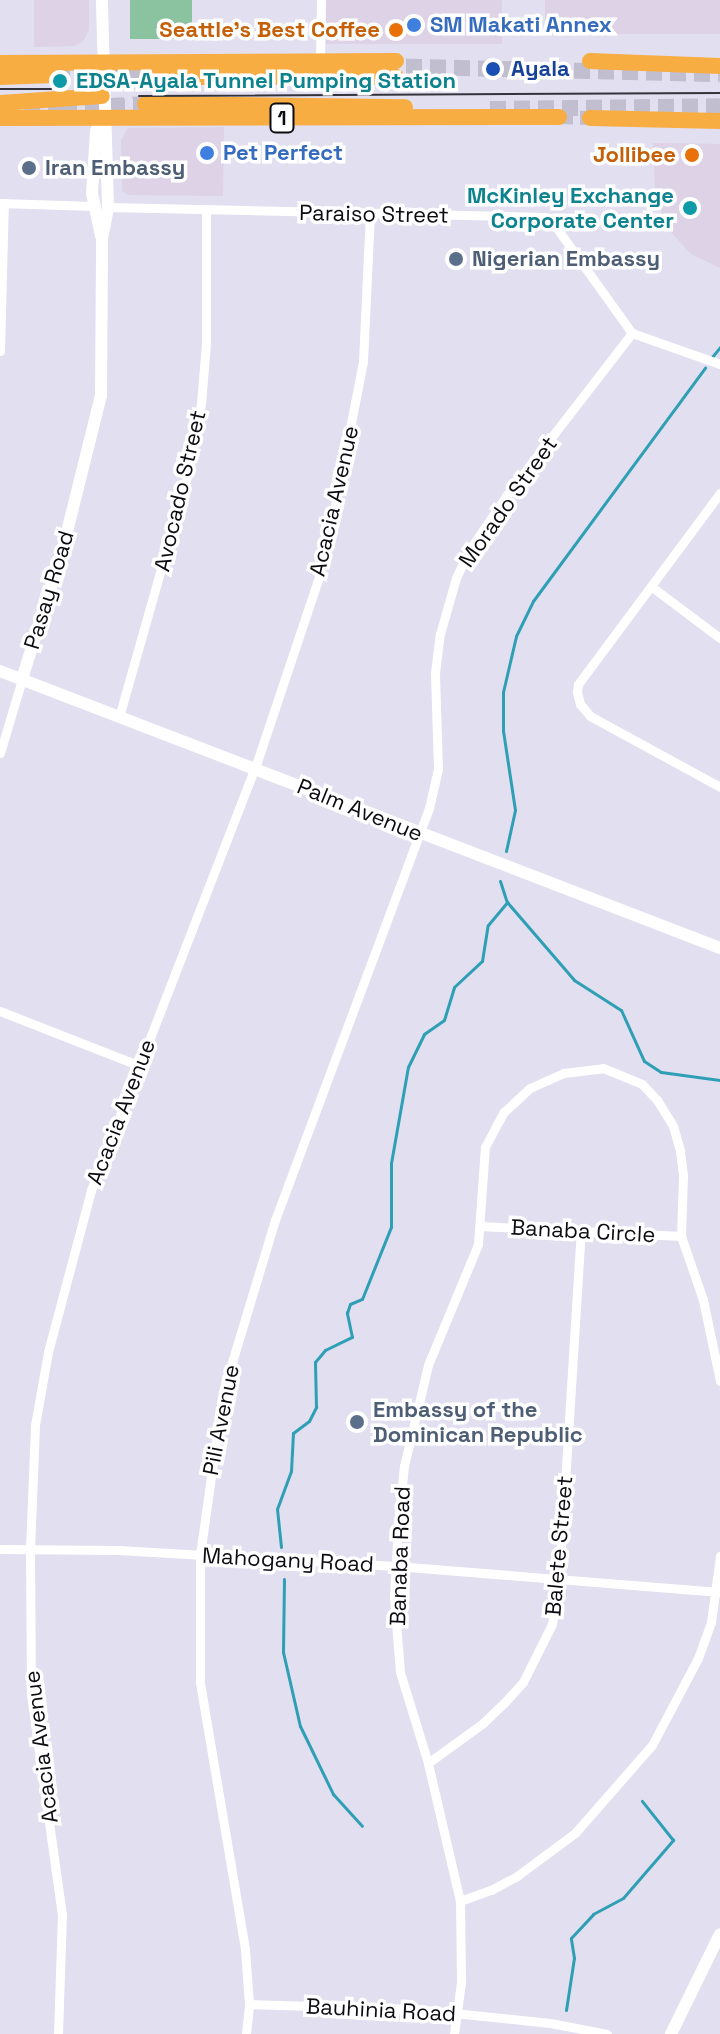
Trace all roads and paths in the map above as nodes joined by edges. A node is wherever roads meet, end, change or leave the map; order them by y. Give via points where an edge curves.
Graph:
1 (102, 0) edge
2 (321, 0) edge
3 (320, 61) junction
4 (590, 61) dead end
5 (102, 62) junction
6 (0, 63) edge
7 (720, 66) edge
8 (54, 75) tunnel mouth
9 (0, 77) edge
10 (147, 77) tunnel mouth
11 (102, 96) junction
12 (0, 103) edge
13 (145, 104) tunnel mouth
14 (462, 117) junction
15 (559, 117) tunnel mouth
16 (0, 118) edge
17 (103, 118) junction
18 (590, 118) tunnel mouth
19 (720, 121) edge
20 (2, 203) edge
21 (93, 206) junction
22 (108, 207) junction
23 (206, 211) junction
24 (370, 215) junction
25 (102, 239) junction
26 (632, 333) junction
27 (0, 351) edge
28 (720, 364) edge
29 (720, 493) edge
30 (652, 587) junction
31 (720, 638) edge
32 (0, 671) edge
33 (22, 679) junction
34 (119, 717) junction
35 (0, 753) edge
36 (255, 768) junction
37 (720, 787) edge
38 (420, 834) junction
39 (720, 948) edge
40 (0, 1011) edge
41 (140, 1066) junction
42 (481, 1226) junction
43 (581, 1231) junction
44 (681, 1236) junction
45 (720, 1381) edge
46 (0, 1549) edge
47 (30, 1550) junction
48 (200, 1555) junction
49 (720, 1556) edge
50 (396, 1566) junction
51 (559, 1578) junction
52 (718, 1592) edge
53 (428, 1763) junction
54 (460, 1901) junction
55 (720, 1934) edge
56 (249, 2004) junction
57 (457, 2013) junction
58 (58, 2034) edge
59 (246, 2034) edge
60 (454, 2034) edge
61 (607, 2034) edge
62 (671, 2034) edge

1 - 5 street
2 - 3 street
3 - 5 highway
3 - 10 highway via 396,69
4 - 7 highway
5 - 6 highway
5 - 11 street
8 - 9 highway
11 - 12 highway
11 - 17 street
13 - 14 highway via 404,106
14 - 15 highway, 1
14 - 17 highway, 1
16 - 17 highway, 1
17 - 21 street, Pasay Road via 96,131
17 - 22 street, Pasay Road
18 - 19 highway
20 - 21 street
20 - 27 street
21 - 25 street, Pasay Road
22 - 23 street, Paraiso Street
22 - 25 street, Pasay Road
23 - 24 street, Paraiso Street
23 - 34 street, Avocado Street via 201,403 189,470
24 - 26 street, Paraiso Street via 544,217
24 - 36 street, Acacia Avenue via 363,361 341,490 324,562
25 - 33 street, Pasay Road via 100,387 64,544
26 - 28 street
26 - 38 street, Morado Street via 506,496 456,578 435,673 437,779
29 - 30 street
30 - 31 street
30 - 37 street via 578,684 580,704 590,716
32 - 33 street, Palm Avenue
33 - 34 street, Palm Avenue
33 - 35 street, Pasay Road
34 - 36 street, Palm Avenue
36 - 38 street, Palm Avenue
36 - 41 street, Acacia Avenue
38 - 39 street, Palm Avenue
38 - 48 street, Pili Avenue via 275,1220 223,1392
40 - 41 street
41 - 47 street, Acacia Avenue via 91,1190 48,1352 35,1425
42 - 43 street, Banaba Circle
42 - 44 street, Banaba Circle via 485,1147 504,1112 544,1081 603,1068 642,1084 673,1126 683,1176
42 - 50 street, Banaba Road via 416,1408 404,1466
43 - 44 street, Banaba Circle
43 - 51 street, Balete Street
44 - 45 street via 703,1300
46 - 47 street, Mahogany Road
47 - 48 street, Mahogany Road
47 - 58 street, Acacia Avenue via 31,1694 62,1915
48 - 50 street, Mahogany Road
48 - 56 street, Pili Avenue via 200,1682 237,1888
49 - 52 street
50 - 51 street, Mahogany Road
50 - 53 street, Banaba Road via 400,1672
51 - 52 street, Mahogany Road
51 - 53 street, Balete Street via 552,1624 523,1682 483,1723
52 - 54 street via 698,1658 652,1745 575,1833 517,1876
53 - 54 street, Banaba Road
54 - 57 street, Banaba Road
55 - 62 street
56 - 57 street, Bauhinia Road
56 - 59 street, Pili Avenue
57 - 60 street, Banaba Road
57 - 61 street, Bauhinia Road

